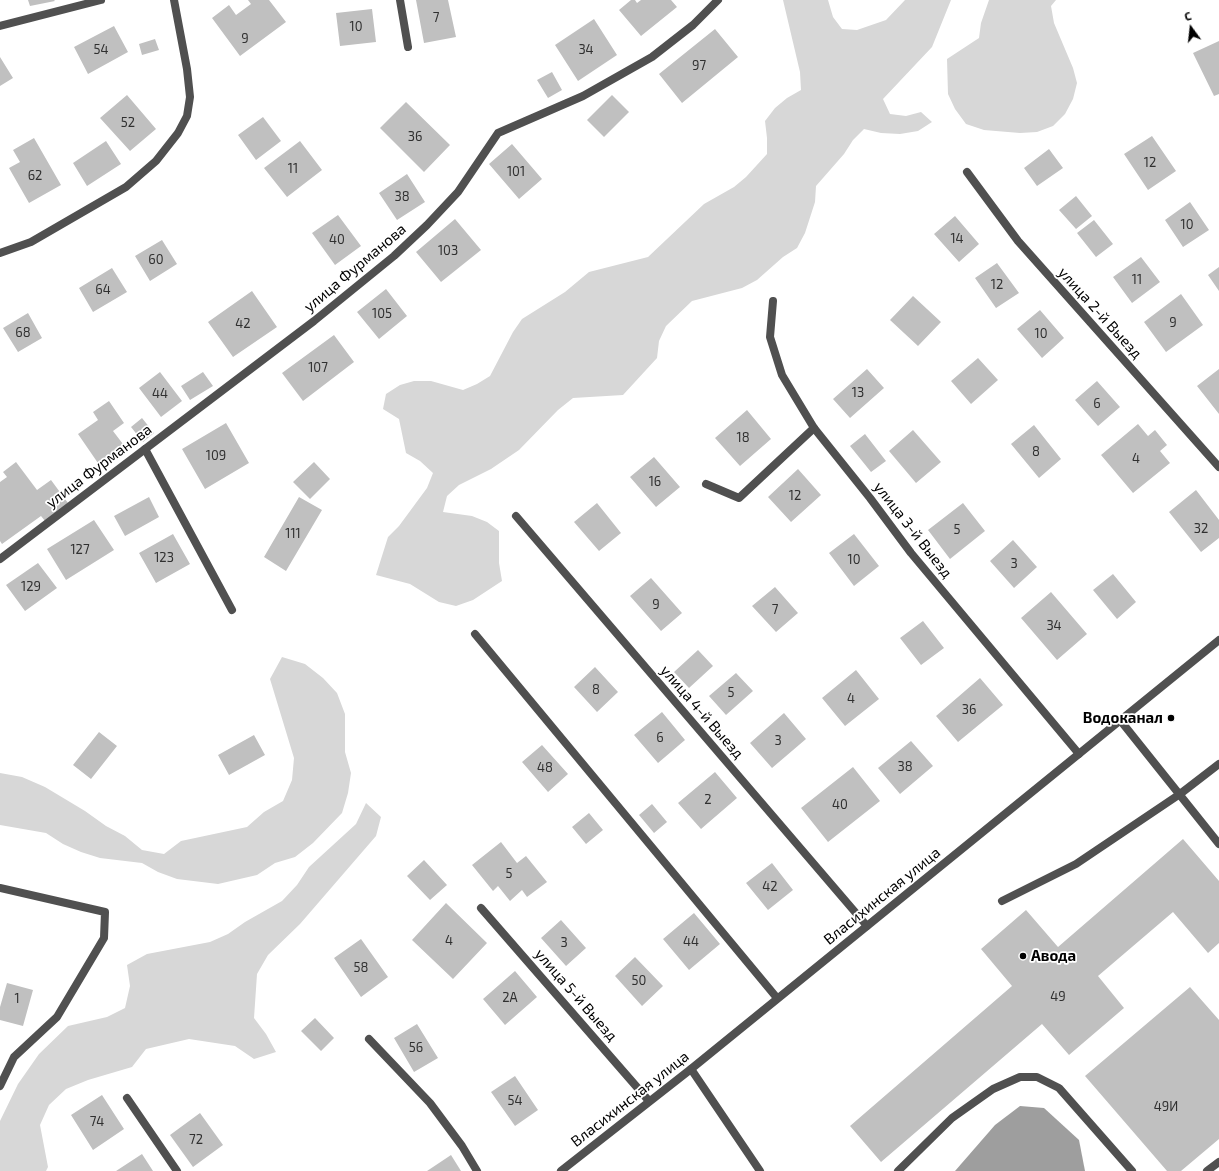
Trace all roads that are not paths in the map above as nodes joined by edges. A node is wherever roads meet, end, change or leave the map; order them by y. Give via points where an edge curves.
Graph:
1 (101, 0) edge
2 (174, 0) edge
3 (400, 0) edge
4 (718, 0) edge
5 (0, 26) edge
6 (408, 47) dead end
7 (967, 172) dead end
8 (0, 253) edge
9 (773, 301) dead end
10 (814, 428) junction
11 (145, 449) junction
12 (1219, 467) edge
13 (706, 484) dead end
14 (516, 516) dead end
15 (0, 559) edge
16 (232, 610) dead end
17 (475, 634) dead end
18 (1219, 640) edge
19 (1120, 720) junction
20 (1079, 754) junction
21 (1219, 764) edge
22 (1180, 794) junction
23 (1219, 844) edge
24 (0, 888) edge
25 (1002, 901) dead end
26 (481, 908) dead end
27 (867, 926) junction
28 (777, 998) junction
29 (369, 1039) dead end
30 (691, 1068) junction
31 (0, 1086) edge
32 (127, 1098) dead end
33 (649, 1101) junction
34 (1219, 1162) edge
35 (177, 1171) edge
36 (477, 1171) edge
37 (562, 1171) edge
38 (760, 1171) edge
39 (898, 1171) edge
40 (1132, 1171) edge
41 (1207, 1171) edge

1 - 5 street
2 - 8 street via 190,97 187,116 178,133 156,161 126,187 31,242
3 - 6 street
4 - 11 street, улица Фурманова via 693,25 652,57 583,96 498,133 458,192 394,256 314,321
7 - 12 street, улица 2-й Выезд via 1018,241
9 - 10 street, улица 3-й Выезд via 770,337 782,375
10 - 13 street via 739,498
10 - 20 street, улица 3-й Выезд via 911,553
11 - 15 street, улица Фурманова
11 - 16 street
14 - 27 street, улица 4-й Выезд
17 - 28 street
18 - 19 street, Власихинская улица
19 - 20 street, Власихинская улица
19 - 22 street
20 - 27 street, Власихинская улица
21 - 22 street
22 - 23 street
22 - 25 street via 1076,864
24 - 31 street via 105,912 104,938 57,1017 14,1057
26 - 33 street, улица 5-й Выезд
27 - 28 street, Власихинская улица
28 - 30 street, Власихинская улица
29 - 36 street via 430,1103
30 - 33 street, Власихинская улица
30 - 38 street
32 - 35 street
33 - 37 street, Власихинская улица
34 - 41 street
39 - 40 street via 952,1118 993,1089 1020,1077 1037,1077 1059,1088

